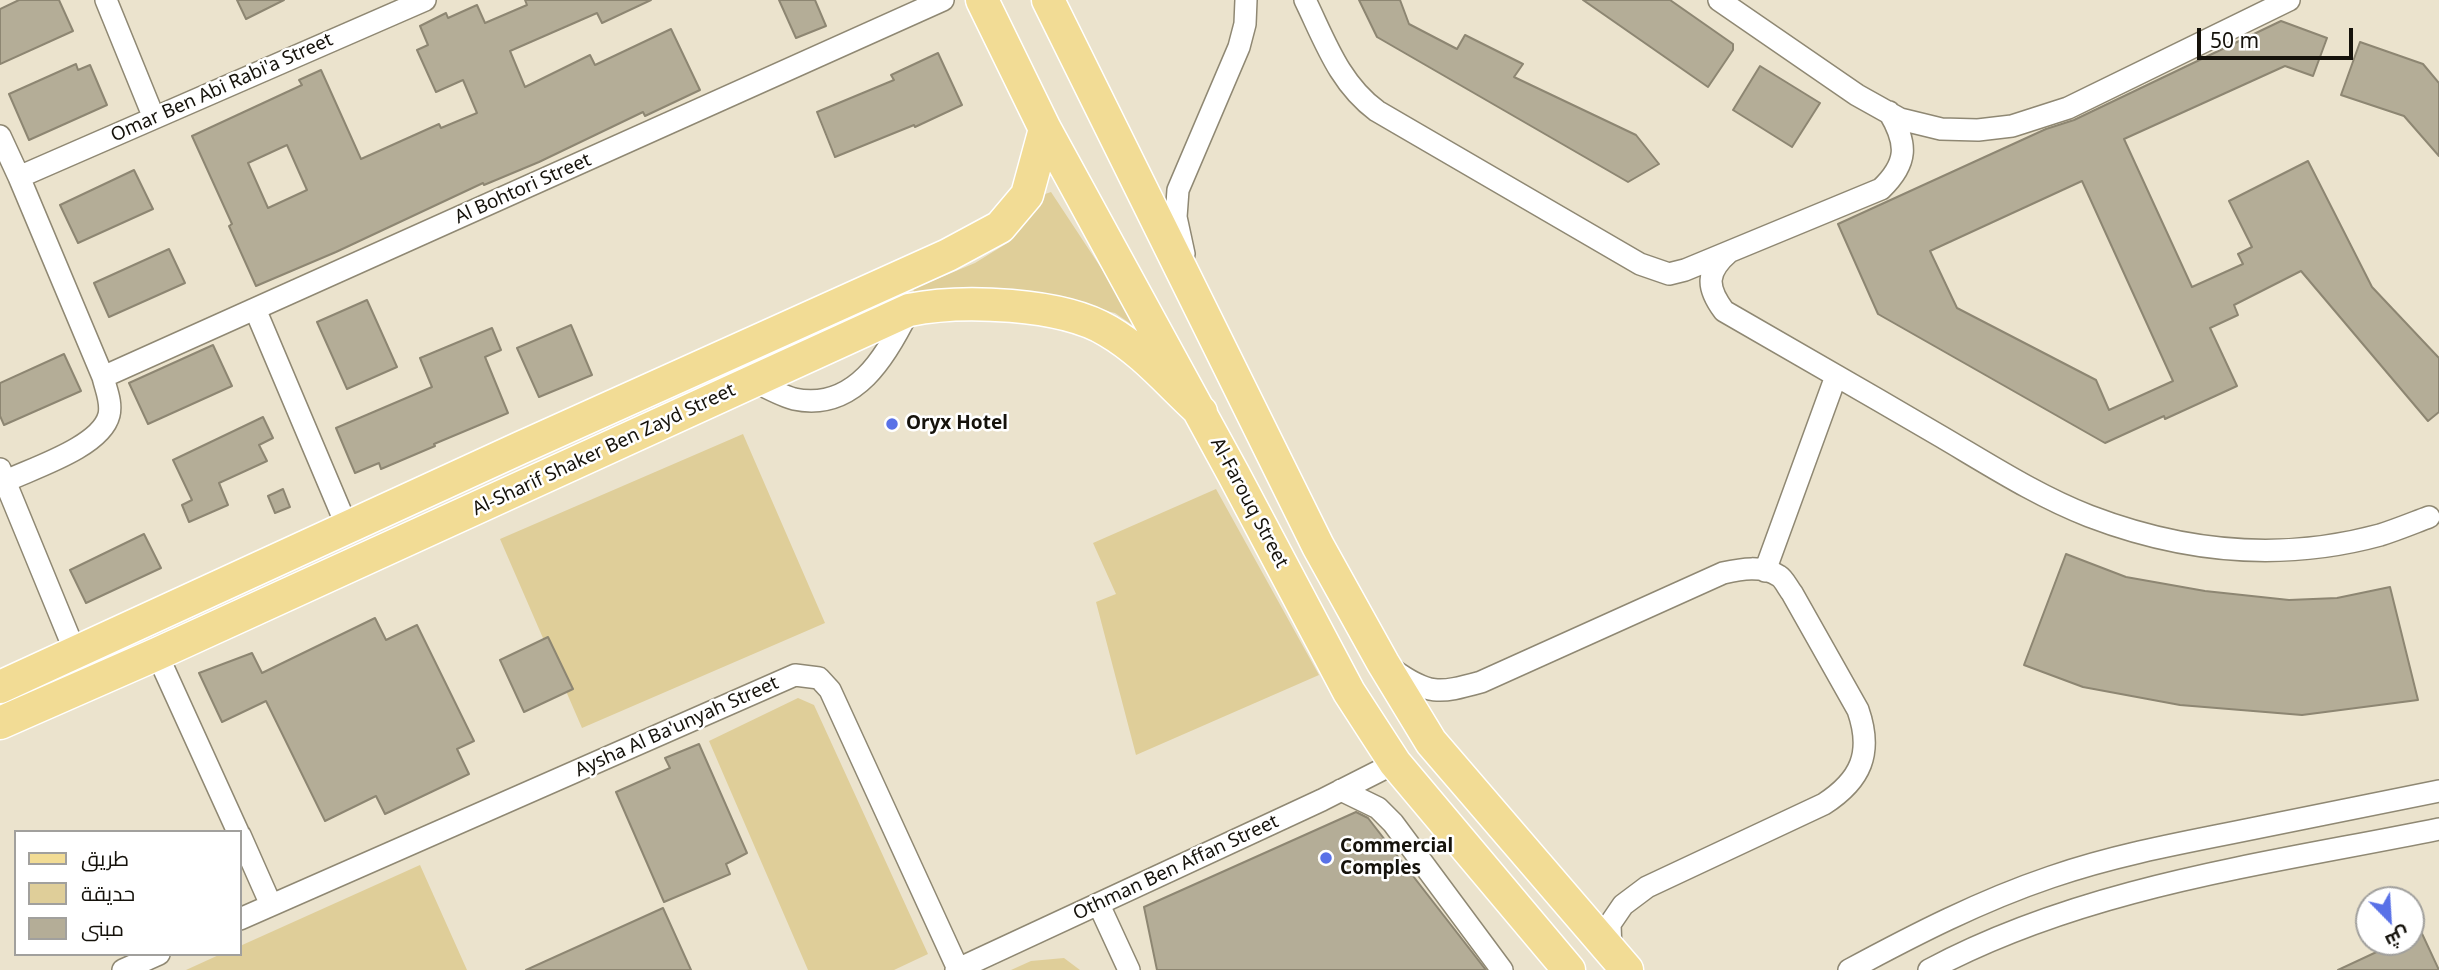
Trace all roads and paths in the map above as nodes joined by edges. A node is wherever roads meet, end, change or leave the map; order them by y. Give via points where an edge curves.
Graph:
1 (106, 0) edge
2 (425, 0) edge
3 (943, 0) edge
4 (982, 0) edge
5 (1048, 0) edge
6 (1246, 0) edge
7 (1305, 0) edge
8 (1719, 0) edge
9 (2289, 0) edge
10 (1888, 112) junction
11 (154, 118) junction
12 (1045, 129) junction
13 (0, 136) edge
14 (19, 177) junction
15 (1729, 252) junction
16 (1198, 300) junction
17 (255, 309) junction
18 (909, 310) junction
19 (1836, 376) junction
20 (103, 377) junction
21 (754, 381) junction
22 (1201, 412) junction
23 (520, 448) junction
24 (3, 475) edge
25 (538, 480) junction
26 (2429, 517) dead end
27 (348, 528) junction
28 (1765, 570) junction
29 (76, 654) junction
30 (157, 654) junction
31 (1383, 663) junction
32 (0, 687) edge
33 (0, 723) edge
34 (1395, 763) junction
35 (1341, 790) junction
36 (2439, 792) edge
37 (237, 830) edge
38 (2439, 830) edge
39 (242, 841) edge
40 (271, 905) junction
41 (1099, 905) junction
42 (242, 918) edge
43 (154, 956) edge
44 (1619, 961) edge
45 (123, 970) edge
46 (957, 970) edge
47 (1129, 970) edge
48 (1502, 970) edge
49 (1569, 970) edge
50 (1849, 970) edge
51 (1930, 970) edge

1 - 11 street
2 - 11 street, Omar Ben Abi Rabi'a Street
3 - 17 street, Al Bohtori Street
4 - 12 main road, Al-Farouq Street
5 - 16 main road
6 - 16 street via 1239,47 1178,190 1176,217
7 - 15 street via 1338,71 1377,111 1653,270 1669,274
8 - 10 street
9 - 10 street via 2042,118 2001,127 1941,130
10 - 15 street via 1900,130 1902,163 1881,189
11 - 14 street, Omar Ben Abi Rabi'a Street
12 - 22 main road, Al-Farouq Street
12 - 23 main road, Al-Sharif Shaker Ben Zayd Street via 1027,195 1000,228
13 - 14 street
14 - 20 street
15 - 19 street via 1712,273 1713,296 1724,311
16 - 31 main road via 1318,546
17 - 20 street, Al Bohtori Street
17 - 27 street
18 - 21 main road, Al-Sharif Shaker Ben Zayd Street
18 - 21 street via 881,362 861,382 837,395 795,399
18 - 22 main road, Al-Sharif Shaker Ben Zayd Street via 969,303 1042,311 1093,323 1130,346
19 - 26 street via 2028,487 2088,515 2177,542 2222,550 2277,551 2380,535
19 - 28 street
20 - 24 street via 109,414 91,439
21 - 25 main road, Al-Sharif Shaker Ben Zayd Street
22 - 34 main road, Al-Farouq Street via 1349,692
23 - 25 main road
23 - 27 main road, Al-Sharif Shaker Ben Zayd Street
24 - 29 street
25 - 30 main road, Al-Sharif Shaker Ben Zayd Street
27 - 29 main road, Al-Sharif Shaker Ben Zayd Street
28 - 31 street via 1723,573 1455,690 1430,691
28 - 44 street via 1780,576 1792,593 1858,710 1864,726 1862,760 1843,792 1824,804 1647,887 1623,905 1610,924
29 - 32 main road, Al-Sharif Shaker Ben Zayd Street
30 - 33 main road, Al-Sharif Shaker Ben Zayd Street
30 - 37 street
31 - 44 main road via 1431,741
34 - 35 street, Othman Ben Affan Street
34 - 49 main road, Al-Farouq Street
35 - 41 street, Othman Ben Affan Street
35 - 48 street via 1378,808 1393,823
36 - 50 street via 2171,845 2050,877 1924,929
38 - 51 street via 2180,881 2063,912 2006,933
39 - 40 street
40 - 42 street, Aysha Al Ba'unyah Street
40 - 46 street, Aysha Al Ba'unyah Street via 794,675 819,678 836,701
41 - 46 street, Othman Ben Affan Street
41 - 47 street
43 - 45 street

